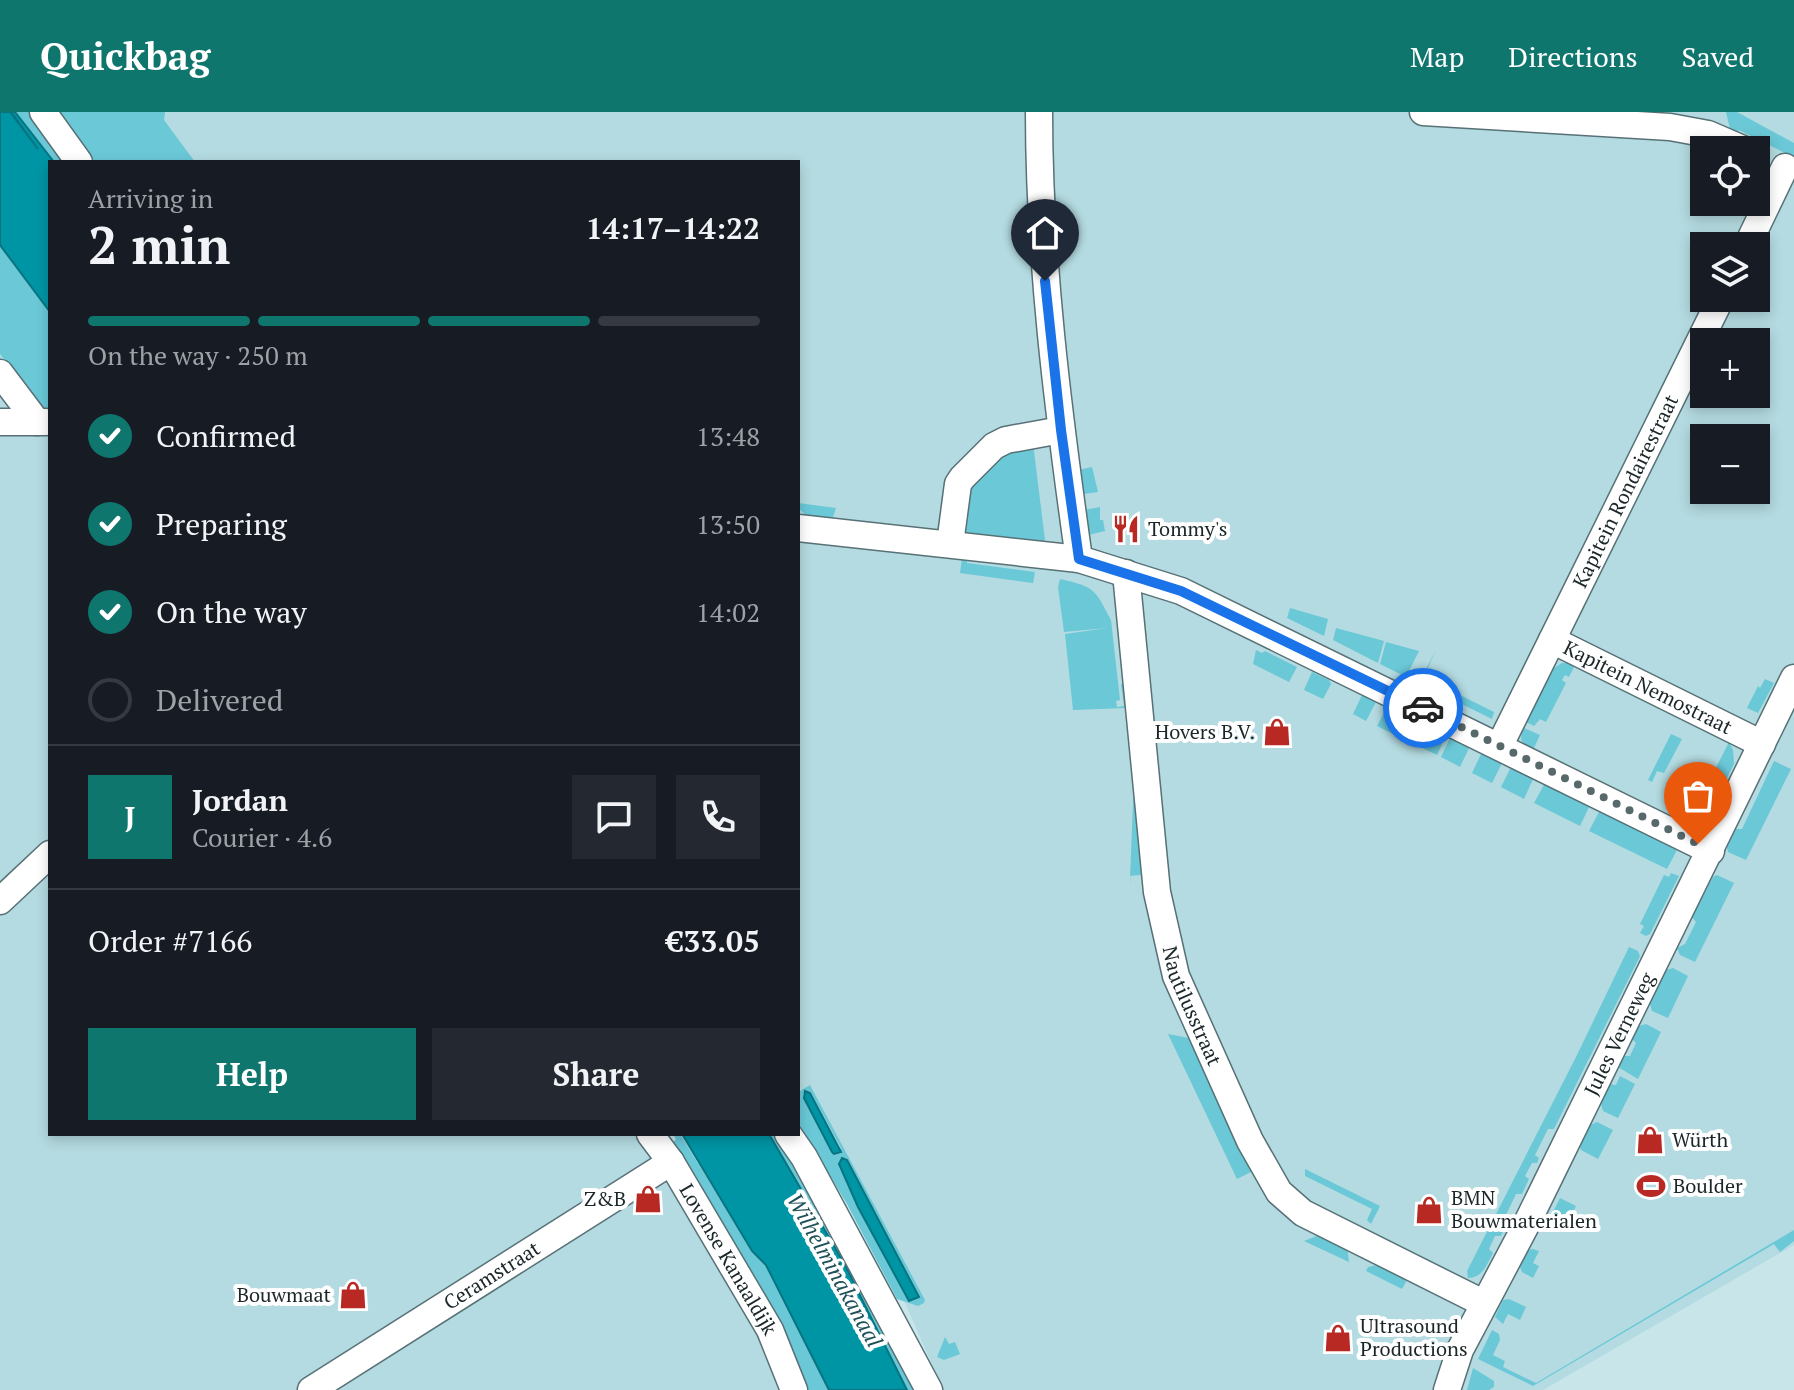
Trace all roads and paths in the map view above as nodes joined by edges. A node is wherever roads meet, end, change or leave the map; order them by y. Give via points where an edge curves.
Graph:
1 (43, 112) edge
2 (1039, 112) edge
3 (1423, 112) edge
4 (1713, 136) edge
5 (78, 160) edge
6 (1770, 161) edge
7 (1790, 169) edge
8 (1755, 232) edge
9 (1714, 312) edge
10 (0, 373) edge
11 (0, 422) edge
12 (44, 422) edge
13 (1061, 430) junction
14 (800, 528) edge
15 (950, 544) junction
16 (1079, 559) junction
17 (1126, 573) junction
18 (1552, 640) junction
19 (1794, 678) edge
20 (1762, 744) junction
21 (1500, 745) junction
22 (1711, 851) junction
23 (48, 856) edge
24 (0, 901) edge
25 (652, 1136) edge
26 (789, 1136) edge
27 (671, 1162) junction
28 (1483, 1303) junction
29 (311, 1390) edge
30 (794, 1390) edge
31 (929, 1390) edge
32 (1447, 1390) edge

1 - 5 street
2 - 13 street via 1045,281
3 - 4 street via 1670,127
6 - 7 street
7 - 8 street
9 - 18 street, Kapitein Rondairestraat
10 - 12 street
11 - 12 street
13 - 15 street via 1006,440 962,478
13 - 16 street
14 - 15 street
15 - 16 street
16 - 17 street
17 - 21 street via 1181,591
17 - 28 street, Nautilusstraat via 1157,892 1176,976 1250,1141 1279,1192 1303,1213
18 - 20 street, Kapitein Nemostraat
18 - 21 street, Kapitein Nemostraat
19 - 20 street, Jules Verneweg
20 - 22 street, Jules Verneweg
21 - 22 street
22 - 28 street, Jules Verneweg
23 - 24 street
25 - 27 street, Lovense Kanaaldijk
26 - 31 street
27 - 29 street, Ceramstraat
27 - 30 street, Lovense Kanaaldijk via 770,1330
28 - 32 street, Jules Verneweg

